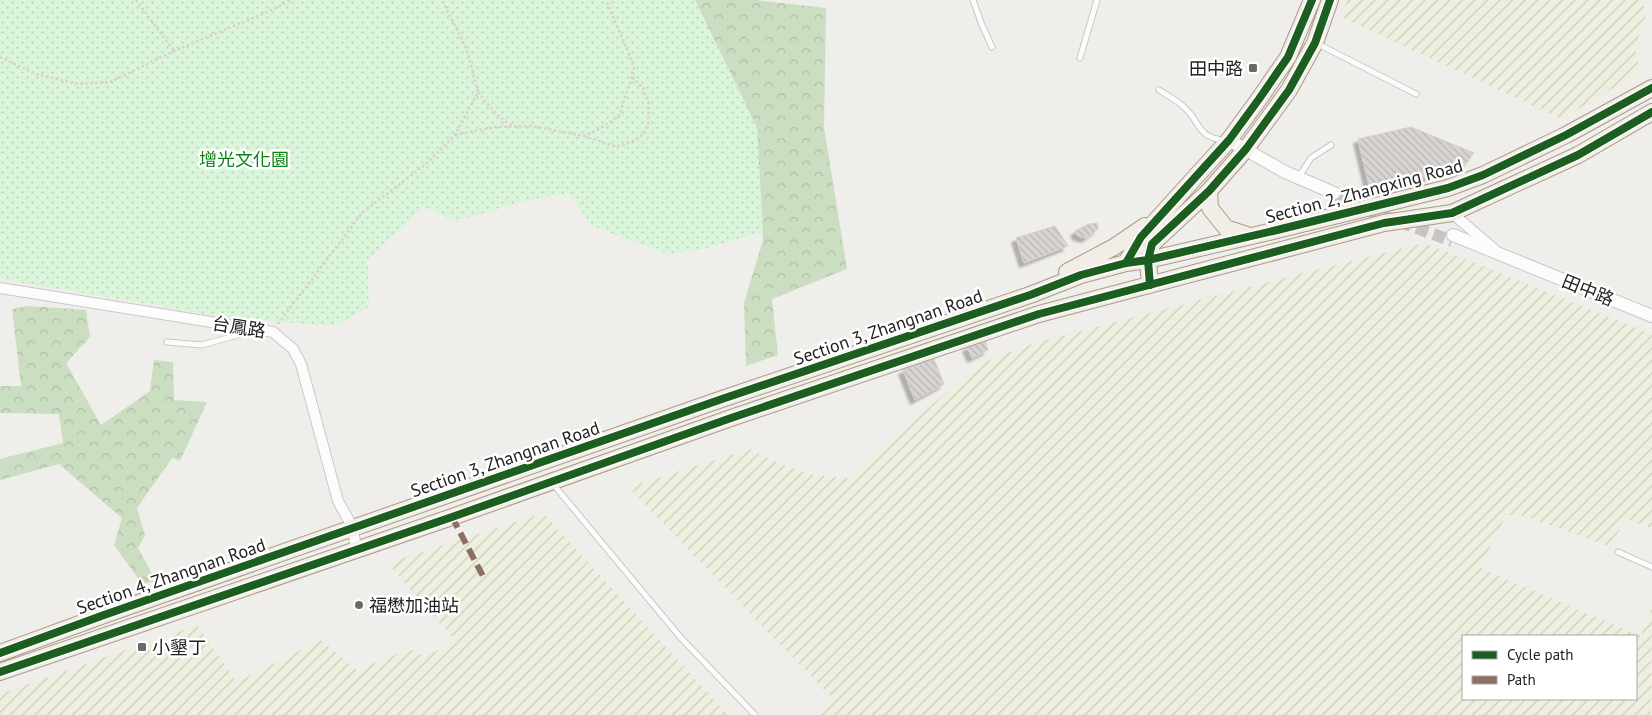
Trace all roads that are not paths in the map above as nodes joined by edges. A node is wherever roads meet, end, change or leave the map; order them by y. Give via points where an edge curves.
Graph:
1 (974, 0) edge
2 (1097, 0) edge
3 (1312, 0) edge
4 (1330, 0) edge
5 (1315, 43) junction
6 (992, 47) dead end
7 (1080, 58) dead end
8 (1652, 88) edge
9 (1159, 90) dead end
10 (1416, 94) dead end
11 (1652, 112) edge
12 (1229, 140) junction
13 (1331, 145) dead end
14 (1246, 149) junction
15 (1296, 177) junction
16 (1209, 192) junction
17 (1333, 195) tunnel mouth
18 (1452, 213) junction
19 (1158, 218) junction
20 (1250, 236) junction
21 (1453, 238) tunnel mouth
22 (1502, 255) junction
23 (1148, 260) junction
24 (1126, 263) junction
25 (1150, 285) junction
26 (0, 288) edge
27 (1030, 295) junction
28 (1652, 316) edge
29 (258, 330) junction
30 (167, 342) dead end
31 (551, 482) junction
32 (353, 528) junction
33 (356, 550) junction
34 (1618, 552) dead end
35 (1652, 567) edge
36 (0, 653) edge
37 (0, 672) edge
38 (755, 715) edge

1 - 6 lane
2 - 7 lane
3 - 12 main road via 1288,57
4 - 5 main road
5 - 10 lane
5 - 14 main road via 1289,90
8 - 20 main road, Section 2, Zhangxing Road via 1483,175 1439,190
9 - 12 lane via 1186,109 1200,130 1212,139
11 - 18 main road, Section 2, Zhangxing Road via 1578,155
12 - 14 street
12 - 19 main road
13 - 15 lane via 1311,158
14 - 15 street
14 - 16 main road
15 - 17 street
16 - 20 main road via 1210,208 1226,228
16 - 23 main road via 1152,244
18 - 22 street, 田中路
18 - 25 main road, Section 2, Zhangxing Road via 1384,224
19 - 24 main road via 1141,237
19 - 27 main road
20 - 23 main road, Section 2, Zhangxing Road
21 - 22 street
22 - 28 street, 田中路
23 - 24 main road, Section 2, Zhangxing Road
23 - 25 main road
24 - 25 main road
24 - 27 main road, Section 3, Zhangnan Road via 1081,275
25 - 31 main road, Section 3, Zhangnan Road via 1039,314
26 - 29 street, 台鳳路
27 - 32 main road, Section 3, Zhangnan Road
29 - 30 lane via 202,345
29 - 32 street, 台鳳路 via 273,332 293,349 301,364 338,501
31 - 33 main road, Section 4, Zhangnan Road
31 - 38 lane via 681,638
32 - 33 street, 台鳳路
32 - 36 main road, Section 4, Zhangnan Road
33 - 37 main road, Section 4, Zhangnan Road
34 - 35 lane

